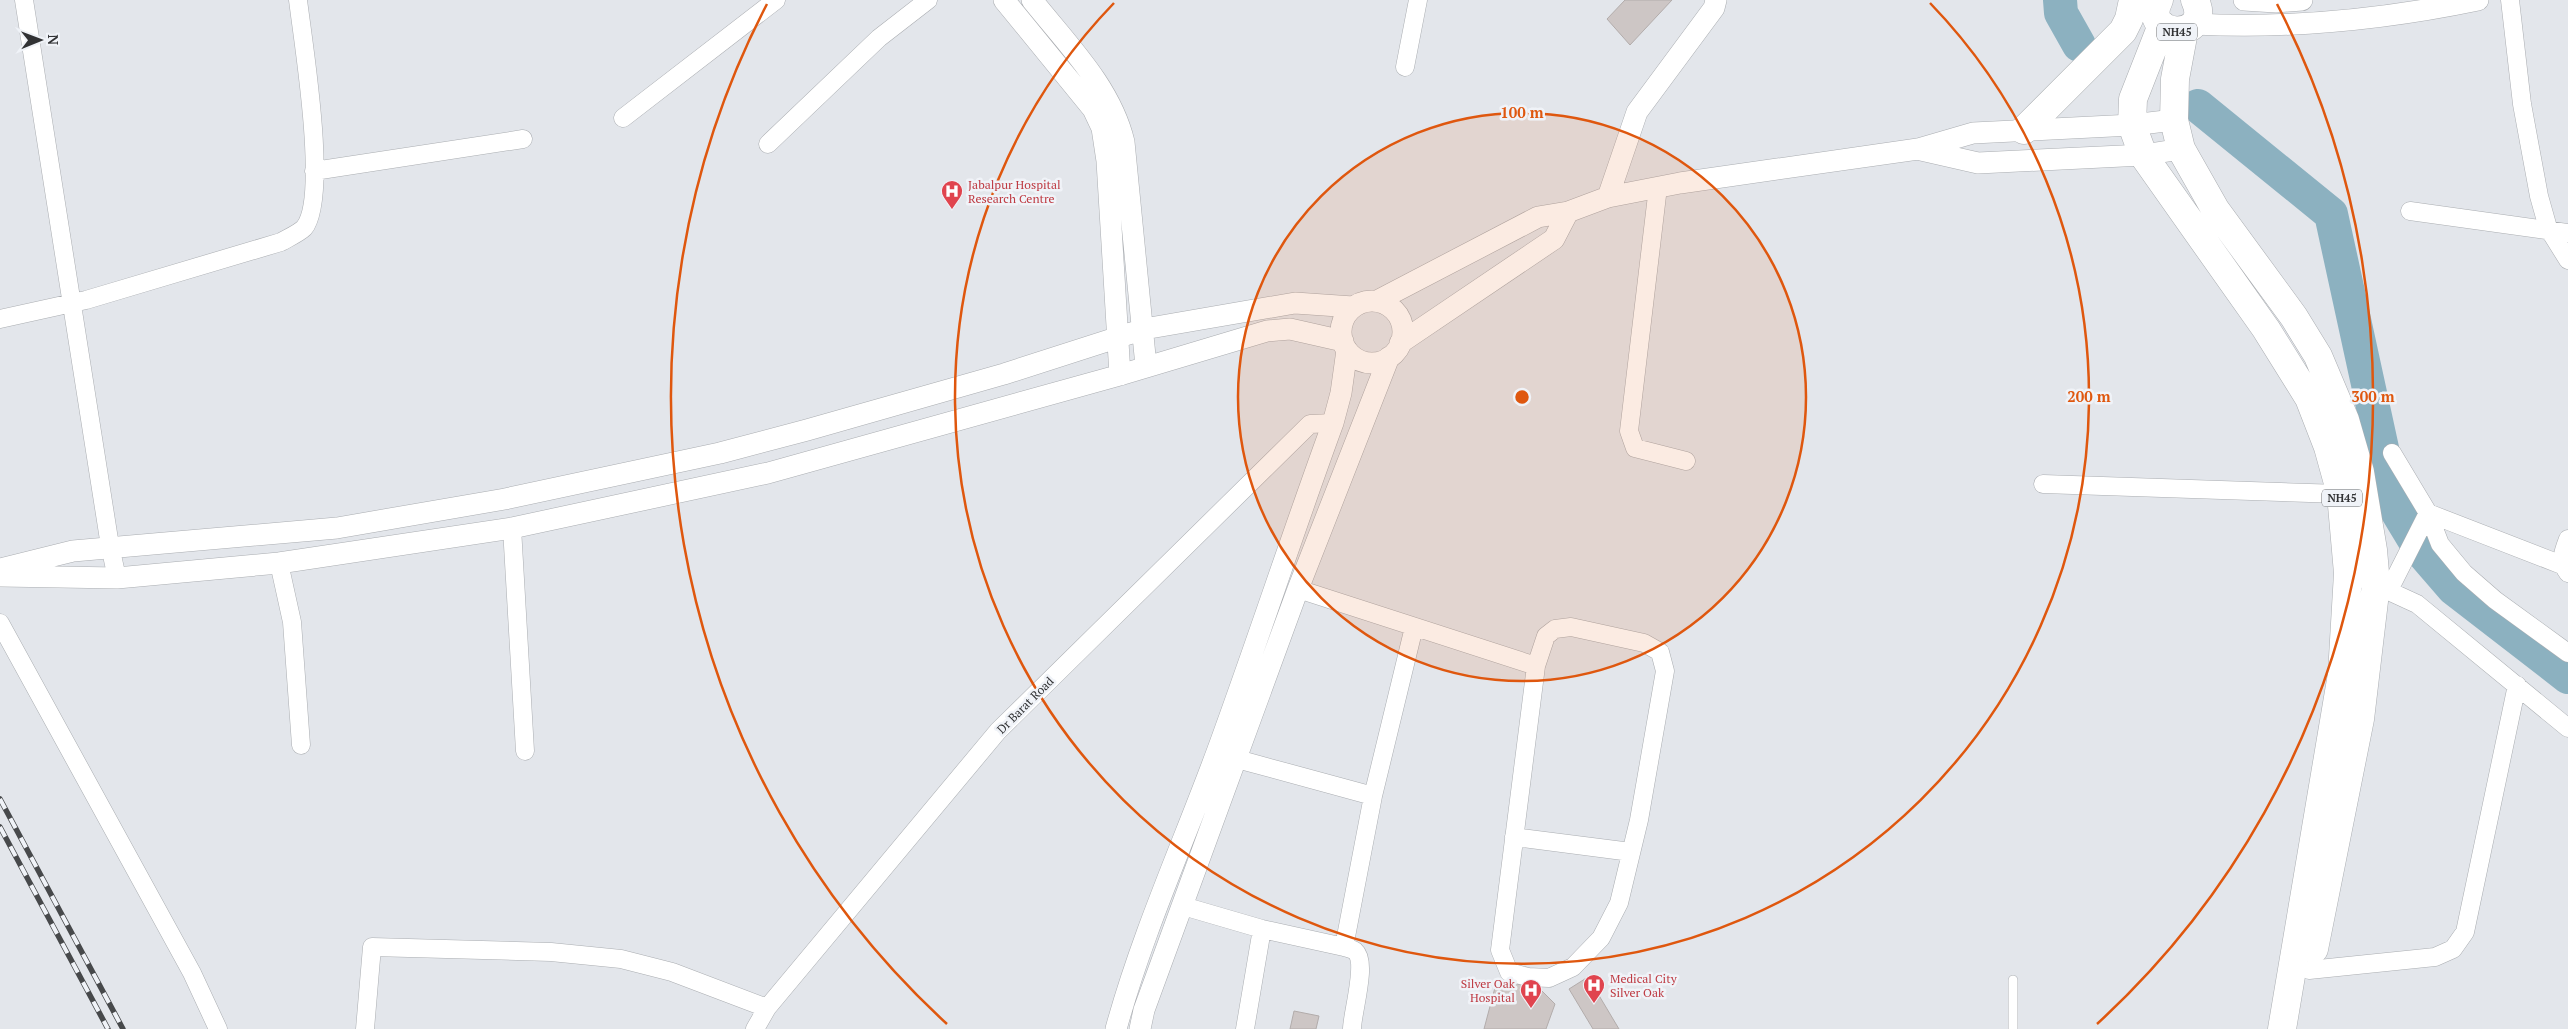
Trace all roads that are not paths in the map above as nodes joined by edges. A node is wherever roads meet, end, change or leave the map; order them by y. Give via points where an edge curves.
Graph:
1 (24, 0) edge
2 (298, 0) edge
3 (776, 0) edge
4 (928, 0) edge
5 (1004, 0) edge
6 (1032, 0) edge
7 (1418, 0) edge
8 (1716, 0) edge
9 (2133, 0) edge
10 (2244, 0) edge
11 (2302, 0) edge
12 (2478, 0) edge
13 (2510, 0) edge
14 (2179, 16) edge
15 (1406, 67) dead end
16 (623, 118) dead end
17 (2174, 120) junction
18 (2132, 125) junction
19 (2024, 130) junction
20 (523, 139) dead end
21 (768, 144) dead end
22 (2181, 148) junction
23 (1918, 149) junction
24 (2143, 155) junction
25 (314, 171) junction
26 (1658, 187) junction
27 (1608, 197) junction
28 (2410, 211) dead end
29 (1568, 212) junction
30 (2548, 228) junction
31 (2568, 233) edge
32 (2568, 260) edge
33 (73, 301) junction
34 (1377, 302) junction
35 (1353, 307) junction
36 (0, 319) edge
37 (1144, 329) junction
38 (1116, 339) junction
39 (1345, 346) junction
40 (1395, 350) junction
41 (1146, 366) junction
42 (1120, 375) junction
43 (1333, 423) junction
44 (2392, 453) dead end
45 (1686, 460) dead end
46 (2044, 484) dead end
47 (2341, 494) junction
48 (2428, 513) junction
49 (512, 528) junction
50 (2568, 539) edge
51 (110, 546) junction
52 (279, 563) junction
53 (0, 569) edge
54 (2565, 569) edge
55 (2348, 573) junction
56 (0, 576) edge
57 (117, 578) junction
58 (2382, 587) junction
59 (1298, 589) junction
60 (0, 623) edge
61 (1414, 628) junction
62 (2568, 653) edge
63 (1536, 666) junction
64 (2516, 685) junction
65 (2568, 728) edge
66 (301, 745) dead end
67 (525, 751) dead end
68 (1237, 759) junction
69 (1373, 796) junction
70 (1514, 837) junction
71 (1631, 852) junction
72 (1182, 906) junction
73 (1262, 929) junction
74 (1344, 946) junction
75 (2309, 970) junction
76 (2013, 980) dead end
77 (767, 1008) junction
78 (218, 1029) edge
79 (365, 1029) edge
80 (755, 1029) edge
81 (1116, 1029) edge
82 (1140, 1029) edge
83 (1245, 1029) edge
84 (1352, 1029) edge
85 (2013, 1029) edge
86 (2282, 1029) edge
87 (2295, 1029) edge

1 - 33 street
2 - 25 street via 313,133
3 - 16 street
4 - 21 street via 879,38
5 - 38 street via 1093,109 1102,128 1107,162
6 - 37 street via 1096,81 1118,118 1124,142
7 - 15 street
8 - 27 street via 1714,8 1637,112
9 - 19 highway via 2123,31
10 - 11 street
12 - 14 street via 2335,23 2232,26
13 - 30 street via 2522,104
14 - 17 highway, NH45
14 - 18 highway, NH45 via 2133,99
17 - 18 street
17 - 22 highway, NH45
18 - 19 street
18 - 24 highway, NH45
19 - 23 street via 1973,133
20 - 25 street
22 - 24 street
22 - 58 highway, NH45 via 2215,209 2294,317 2318,356 2345,420 2360,472
23 - 24 street via 1978,163
23 - 26 street
24 - 47 highway, NH45 via 2266,329 2309,398 2328,447
25 - 33 street via 313,206 304,228 281,242 86,300
26 - 27 street
26 - 45 street via 1629,431 1635,448
27 - 29 street
28 - 30 street
29 - 34 street via 1538,217
29 - 40 street via 1554,239
30 - 31 street
30 - 32 street
33 - 36 street
33 - 51 street
34 - 35 street
34 - 40 street via 1385,304 1402,326
35 - 37 street via 1295,303
35 - 39 street via 1343,322
37 - 38 street
37 - 41 street
38 - 42 street
38 - 51 street via 729,451 505,499 278,535
39 - 40 street via 1363,362 1373,363
39 - 41 street via 1290,329 1267,331
39 - 43 street via 1341,393
40 - 59 street
41 - 42 street
42 - 49 street via 768,473
43 - 77 street, Dr Barat Road via 1310,424 998,731
43 - 81 street via 1217,752 1157,903
44 - 48 street
46 - 47 street
47 - 55 highway, NH45
48 - 54 street
48 - 58 street
48 - 62 street via 2440,544 2464,573
49 - 52 street
49 - 67 street
50 - 54 street via 2562,555
51 - 53 street
51 - 57 street
52 - 57 street
52 - 66 street via 292,622
55 - 58 street
55 - 86 highway, NH45 via 2340,683
56 - 57 street
58 - 64 street via 2417,604
58 - 75 highway, NH45 via 2360,719
59 - 61 street
59 - 68 street
60 - 78 street via 192,973
61 - 63 street
61 - 69 street
63 - 70 street
63 - 71 street via 1546,636 1554,629 1571,627 1644,643 1660,652 1665,671
64 - 65 street
64 - 75 street via 2465,932 2453,949 2434,957
68 - 69 street
68 - 72 street
69 - 74 street
70 - 71 street
70 - 71 street via 1500,950 1509,972 1528,977 1549,978 1573,967 1601,938 1619,903
72 - 73 street
72 - 82 street
73 - 74 street
73 - 83 street
74 - 84 street via 1355,951 1360,959
75 - 87 highway, NH45
76 - 85 lane
77 - 79 street via 672,972 621,960 551,952 372,947
77 - 80 street, Dr Barat Road

